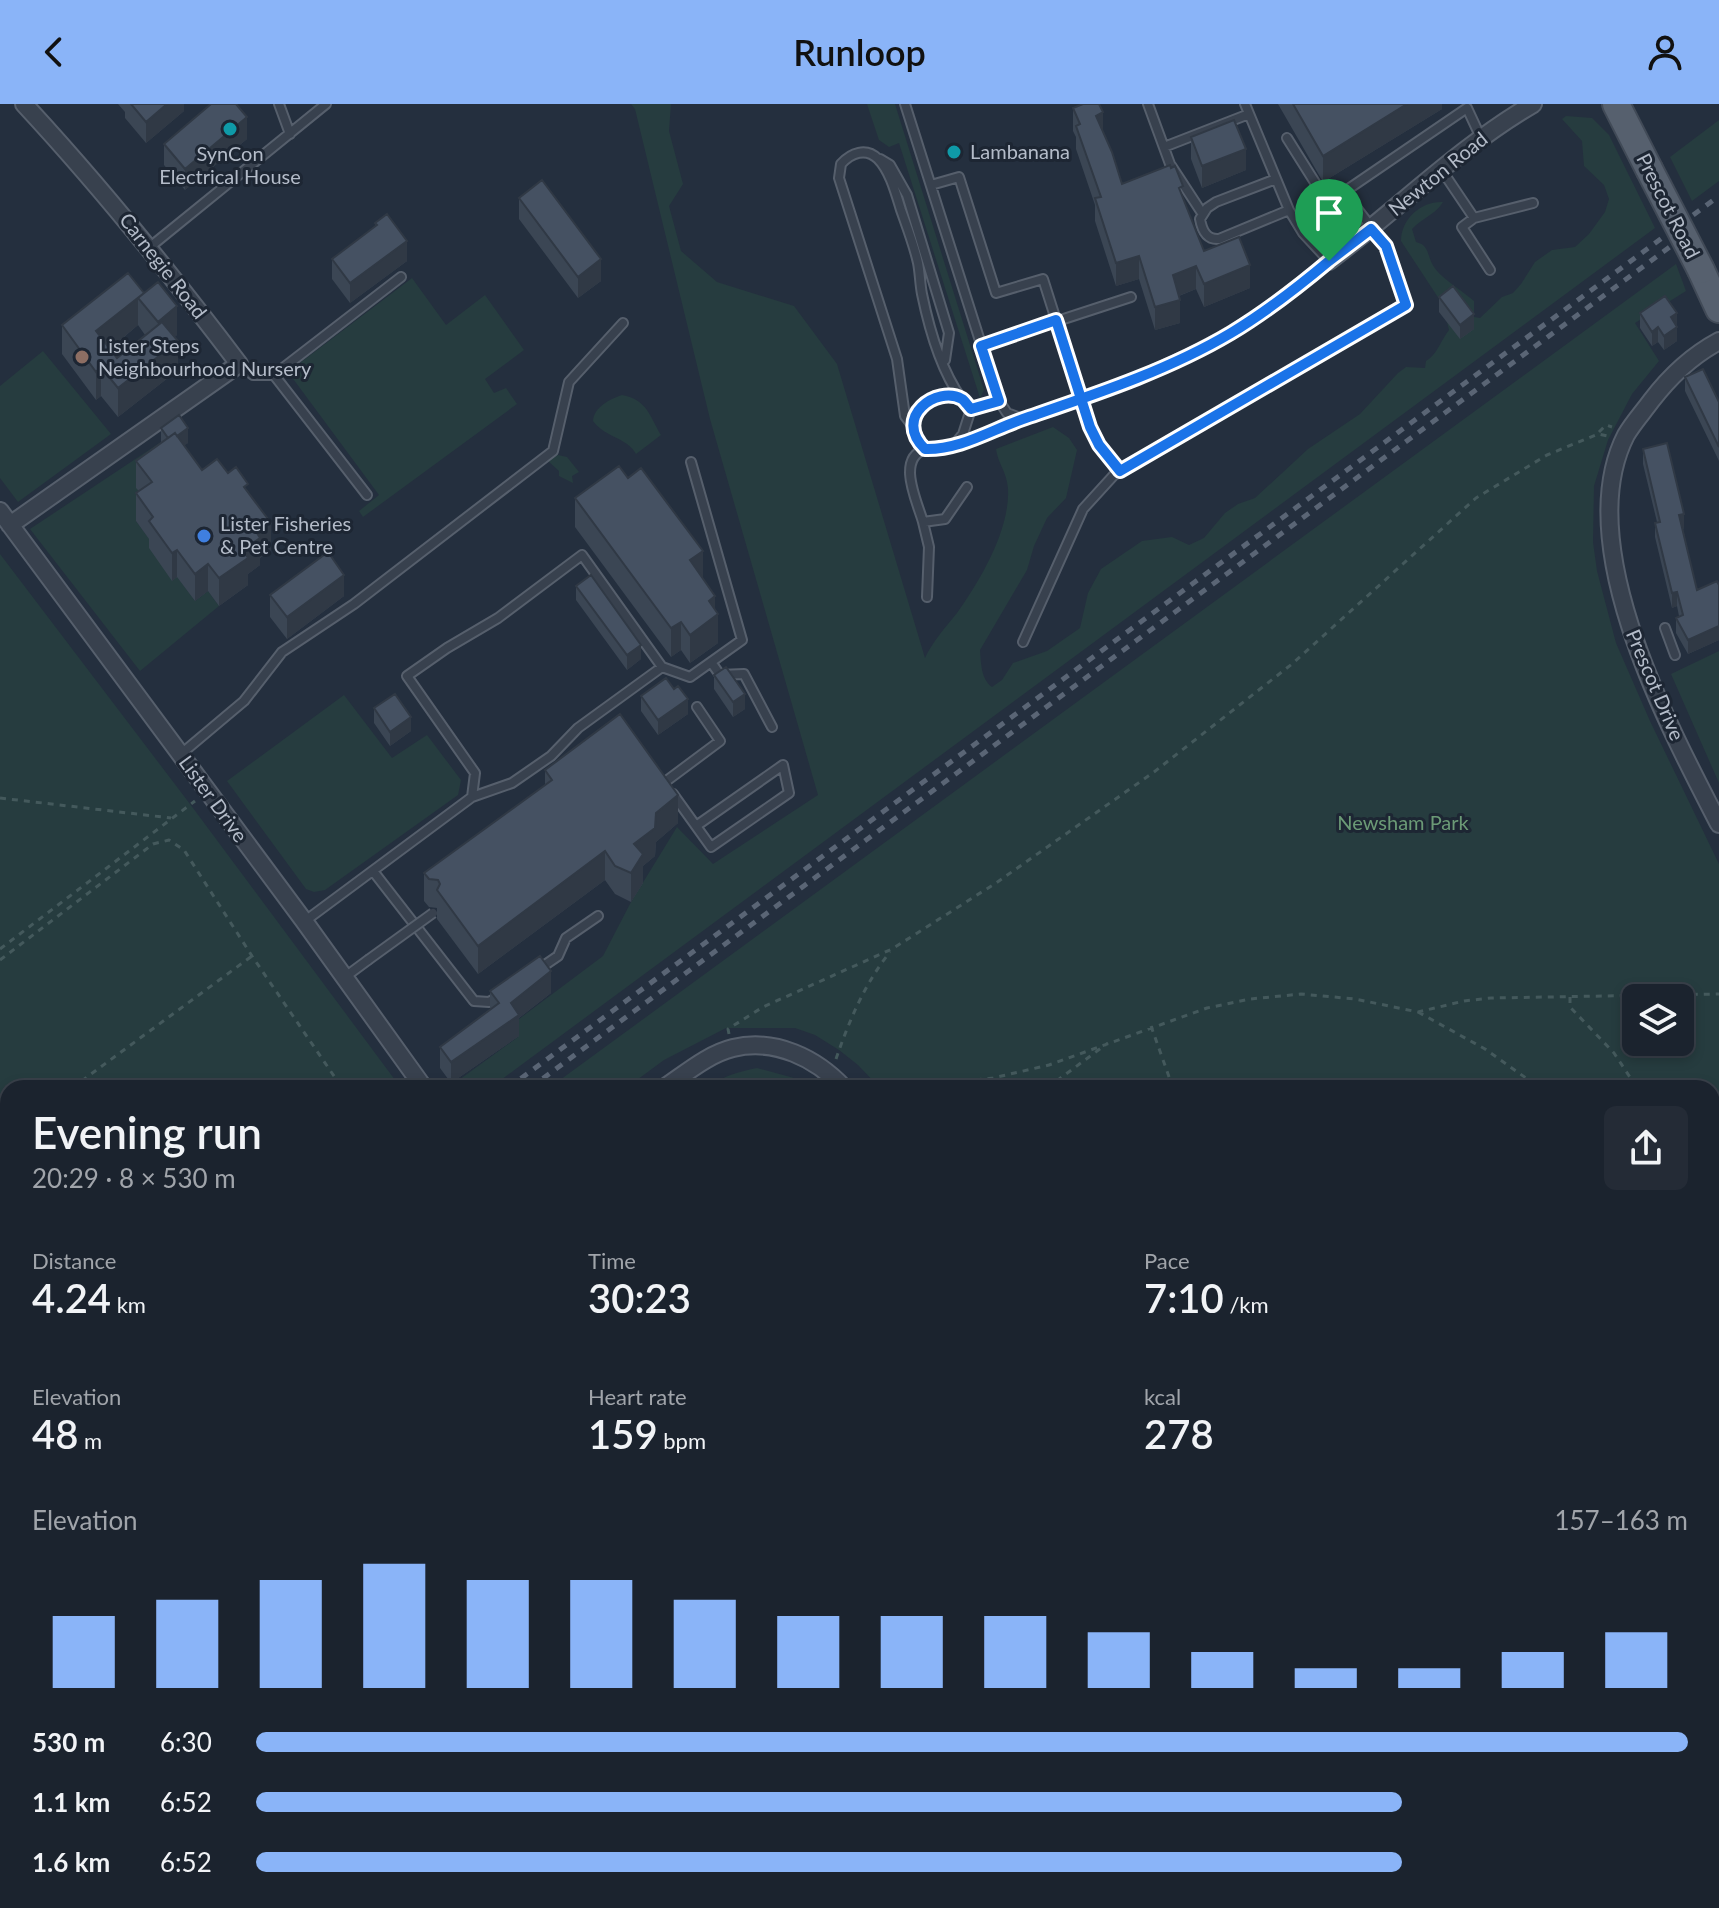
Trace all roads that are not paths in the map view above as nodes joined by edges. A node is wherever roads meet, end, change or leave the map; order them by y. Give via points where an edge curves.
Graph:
1 (24, 104) edge
2 (279, 104) edge
3 (326, 104) edge
4 (905, 104) edge
5 (1159, 104) edge
6 (1245, 104) edge
7 (1533, 104) edge
8 (1616, 104) edge
9 (1148, 106) edge
10 (1249, 114) junction
11 (290, 134) junction
12 (1287, 138) dead end
13 (1481, 138) junction
14 (1164, 147) junction
15 (876, 156) junction
16 (1440, 168) junction
17 (1276, 179) junction
18 (931, 185) junction
19 (1344, 192) junction
20 (1533, 203) dead end
21 (1289, 210) junction
22 (1202, 213) junction
23 (1474, 218) junction
24 (1371, 229) junction
25 (150, 247) junction
26 (1329, 261) junction
27 (1490, 270) dead end
28 (401, 277) dead end
29 (1131, 297) dead end
30 (1719, 309) edge
31 (1056, 320) junction
32 (623, 323) dead end
33 (1719, 341) edge
34 (981, 346) junction
35 (239, 364) junction
36 (274, 375) junction
37 (949, 381) junction
38 (961, 398) junction
39 (1082, 398) junction
40 (999, 401) junction
41 (971, 409) junction
42 (1023, 419) junction
43 (912, 425) junction
44 (953, 446) junction
45 (925, 449) junction
46 (691, 462) dead end
47 (1120, 471) junction
48 (967, 487) dead end
49 (367, 495) dead end
50 (5, 518) edge
51 (923, 522) junction
52 (927, 597) dead end
53 (1665, 628) dead end
54 (1023, 642) dead end
55 (1675, 655) dead end
56 (711, 662) junction
57 (662, 667) junction
58 (609, 705) junction
59 (697, 707) dead end
60 (618, 718) edge
61 (772, 727) dead end
62 (181, 754) junction
63 (655, 770) edge
64 (665, 782) junction
65 (472, 797) junction
66 (1719, 824) edge
67 (696, 826) junction
68 (373, 871) junction
69 (433, 913) dead end
70 (598, 916) dead end
71 (304, 921) junction
72 (536, 971) edge
73 (345, 977) junction
74 (503, 994) edge
75 (418, 1080) edge
76 (676, 1080) edge
77 (835, 1080) edge

1 - 25 street, Carnegie Road
2 - 11 lane
3 - 11 lane
4 - 18 lane
5 - 9 lane
6 - 10 lane
7 - 13 street, Newton Road
8 - 30 main road, Prescot Road, bridge
9 - 14 lane
10 - 14 lane
10 - 17 lane
11 - 25 lane
12 - 19 lane via 1321,192
13 - 16 street, Newton Road
13 - 19 lane via 1467,108
14 - 22 lane
15 - 37 lane via 896,193
15 - 37 lane via 890,165 907,195 949,333 944,357
15 - 43 lane via 866,152 847,157 839,178 897,359 905,416
16 - 23 lane
16 - 24 street, Newton Road
17 - 21 lane
17 - 22 lane via 1216,202
18 - 31 lane via 959,177 996,293 1043,279
18 - 34 lane
19 - 24 lane
20 - 23 lane
21 - 22 lane via 1214,239 1204,233
21 - 26 lane
23 - 27 lane via 1462,227
24 - 26 street, Newton Road
24 - 47 lane via 1386,246 1406,305
25 - 35 street, Carnegie Road
26 - 39 lane, Newton Road via 1230,333
28 - 36 lane
29 - 31 lane
31 - 34 lane
31 - 39 lane
32 - 62 lane via 569,382 553,451 354,604 282,652 244,701
33 - 66 street, Prescot Drive via 1667,380 1627,433 1612,483 1611,539 1624,611 1643,668
34 - 40 lane
35 - 36 lane via 253,375
35 - 50 street
36 - 49 lane
37 - 38 lane
38 - 41 lane
38 - 43 lane via 932,400 916,411
39 - 42 lane, Newton Road
39 - 47 lane via 1099,445
40 - 41 lane
40 - 42 lane via 1007,413
41 - 44 lane
42 - 44 lane, Newton Road
43 - 45 lane
44 - 45 lane
45 - 51 lane via 910,463
46 - 56 lane via 742,640
47 - 54 lane via 1083,509
48 - 51 lane via 945,519
50 - 62 street, Lister Drive
51 - 52 lane via 929,547
53 - 55 lane
56 - 57 lane via 690,677
56 - 61 lane via 720,675 744,674
57 - 58 lane
57 - 65 lane via 582,555 407,676 475,773
58 - 60 lane
58 - 65 lane via 512,783
59 - 64 lane via 720,741
62 - 71 street, Lister Drive
63 - 64 lane
64 - 67 lane
65 - 68 lane
67 - 67 lane via 711,847 789,793 783,765
68 - 71 lane
68 - 74 lane via 474,1001 489,1002
69 - 73 lane, bridge
70 - 72 lane via 566,938 558,956
71 - 73 street, Lister Drive
73 - 75 street, Lister Drive
76 - 77 street via 731,1048 755,1045 785,1048

